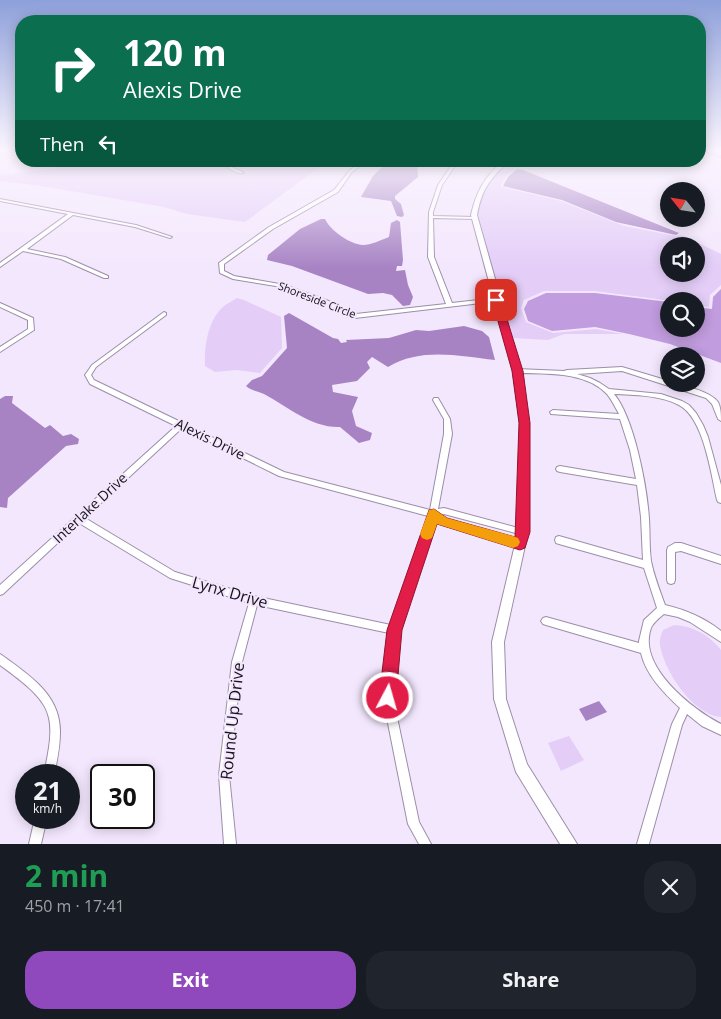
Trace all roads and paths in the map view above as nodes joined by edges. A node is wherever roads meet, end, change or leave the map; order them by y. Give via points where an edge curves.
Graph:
1 (339, 188) edge
2 (439, 188) edge
3 (481, 188) edge
4 (0, 200) edge
5 (72, 214) junction
6 (431, 215) junction
7 (474, 217) junction
8 (170, 236) dead end
9 (22, 249) junction
10 (0, 265) edge
11 (106, 276) dead end
12 (496, 300) junction
13 (449, 304) junction
14 (0, 305) edge
15 (164, 314) dead end
16 (0, 350) edge
17 (517, 371) junction
18 (560, 372) junction
19 (660, 381) edge
20 (609, 391) junction
21 (695, 392) edge
22 (436, 400) dead end
23 (554, 412) dead end
24 (624, 417) junction
25 (721, 419) edge
26 (181, 425) junction
27 (560, 469) dead end
28 (640, 483) junction
29 (721, 500) edge
30 (434, 514) junction
31 (79, 519) junction
32 (522, 538) junction
33 (559, 540) dead end
34 (721, 560) edge
35 (647, 565) junction
36 (671, 580) dead end
37 (0, 591) edge
38 (254, 600) junction
39 (662, 609) junction
40 (546, 621) dead end
41 (394, 630) junction
42 (721, 637) edge
43 (645, 649) junction
44 (0, 659) edge
45 (685, 708) junction
46 (721, 730) edge
47 (51, 764) edge
48 (38, 829) edge
49 (35, 844) edge
50 (230, 844) edge
51 (425, 844) edge
52 (570, 844) edge
53 (643, 844) edge

1 - 13 street, Shoreside Circle via 271,228 221,264 222,272 283,286 324,300 355,316
2 - 6 street
3 - 7 street
4 - 5 street
5 - 8 street
5 - 9 street
6 - 7 street
6 - 13 street via 431,257
7 - 12 street
9 - 10 street
9 - 11 street via 63,258
12 - 13 street, Shoreside Circle
12 - 17 street
14 - 16 street via 31,319 31,330
15 - 26 street, Alexis Drive via 94,366 88,376 92,382
17 - 18 street
17 - 32 street via 524,423
18 - 19 street via 622,369
18 - 20 street
20 - 24 street
20 - 29 street via 662,397 686,406 698,419
21 - 25 street via 708,396 715,403
22 - 30 street via 448,419 448,434
23 - 24 street
24 - 28 street
26 - 30 street, Alexis Drive via 282,474
26 - 31 street, Interlake Drive
27 - 28 street
28 - 35 street
30 - 32 street, Alexis Drive via 443,522
30 - 41 street
31 - 37 street, Interlake Drive
31 - 38 street, Lynx Drive via 173,575
32 - 52 street via 498,642 500,699 521,767
33 - 35 street
34 - 36 street via 675,547 671,550
35 - 39 street
38 - 41 street, Lynx Drive
38 - 50 street, Round Up Drive via 237,662 224,775
39 - 42 street via 706,625
39 - 43 street via 651,616 645,626
40 - 43 street
41 - 51 street via 388,698 414,824
43 - 45 street via 663,685
44 - 47 street via 42,691 56,715 56,743
45 - 46 street
45 - 53 street
48 - 49 street

